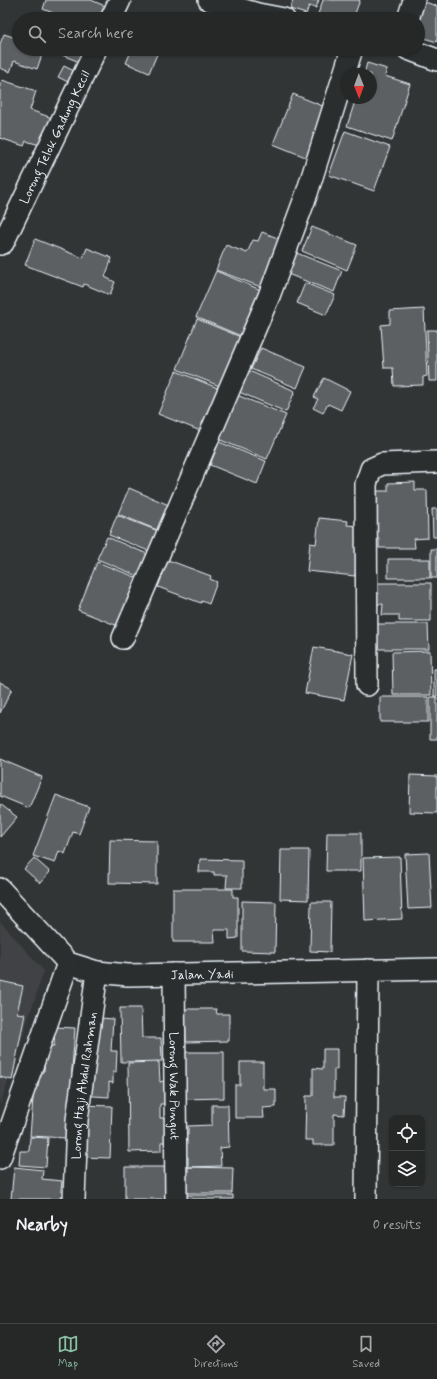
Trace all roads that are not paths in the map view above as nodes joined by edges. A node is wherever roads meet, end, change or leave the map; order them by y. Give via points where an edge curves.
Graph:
1 (120, 0) edge
2 (209, 0) edge
3 (414, 0) edge
4 (260, 7) edge
5 (114, 12) edge
6 (270, 12) edge
7 (410, 12) edge
8 (425, 55) edge
9 (93, 56) edge
10 (350, 56) edge
11 (437, 60) edge
12 (0, 244) edge
13 (437, 462) edge
14 (123, 638) dead end
15 (367, 685) dead end
16 (0, 889) edge
17 (68, 963) junction
18 (437, 969) edge
19 (368, 970) junction
20 (97, 972) junction
21 (174, 974) junction
22 (0, 1158) edge
23 (74, 1199) edge
24 (176, 1199) edge
25 (366, 1199) edge

1 - 5 street
2 - 4 street
3 - 7 street
4 - 6 street
8 - 11 street
9 - 12 street, Lorong Telok Gadung Kecil
10 - 14 street via 307,193 270,296
13 - 15 street via 382,464 371,469 366,484
16 - 17 street
17 - 20 street, Jalan Yadi
17 - 22 street
18 - 19 street, Jalan Yadi
19 - 21 street, Jalan Yadi
19 - 25 street
20 - 21 street, Jalan Yadi via 128,975
20 - 23 street, Lorong Haji Abdul Rahman via 77,1120
21 - 24 street, Lorong Wak Pungut

